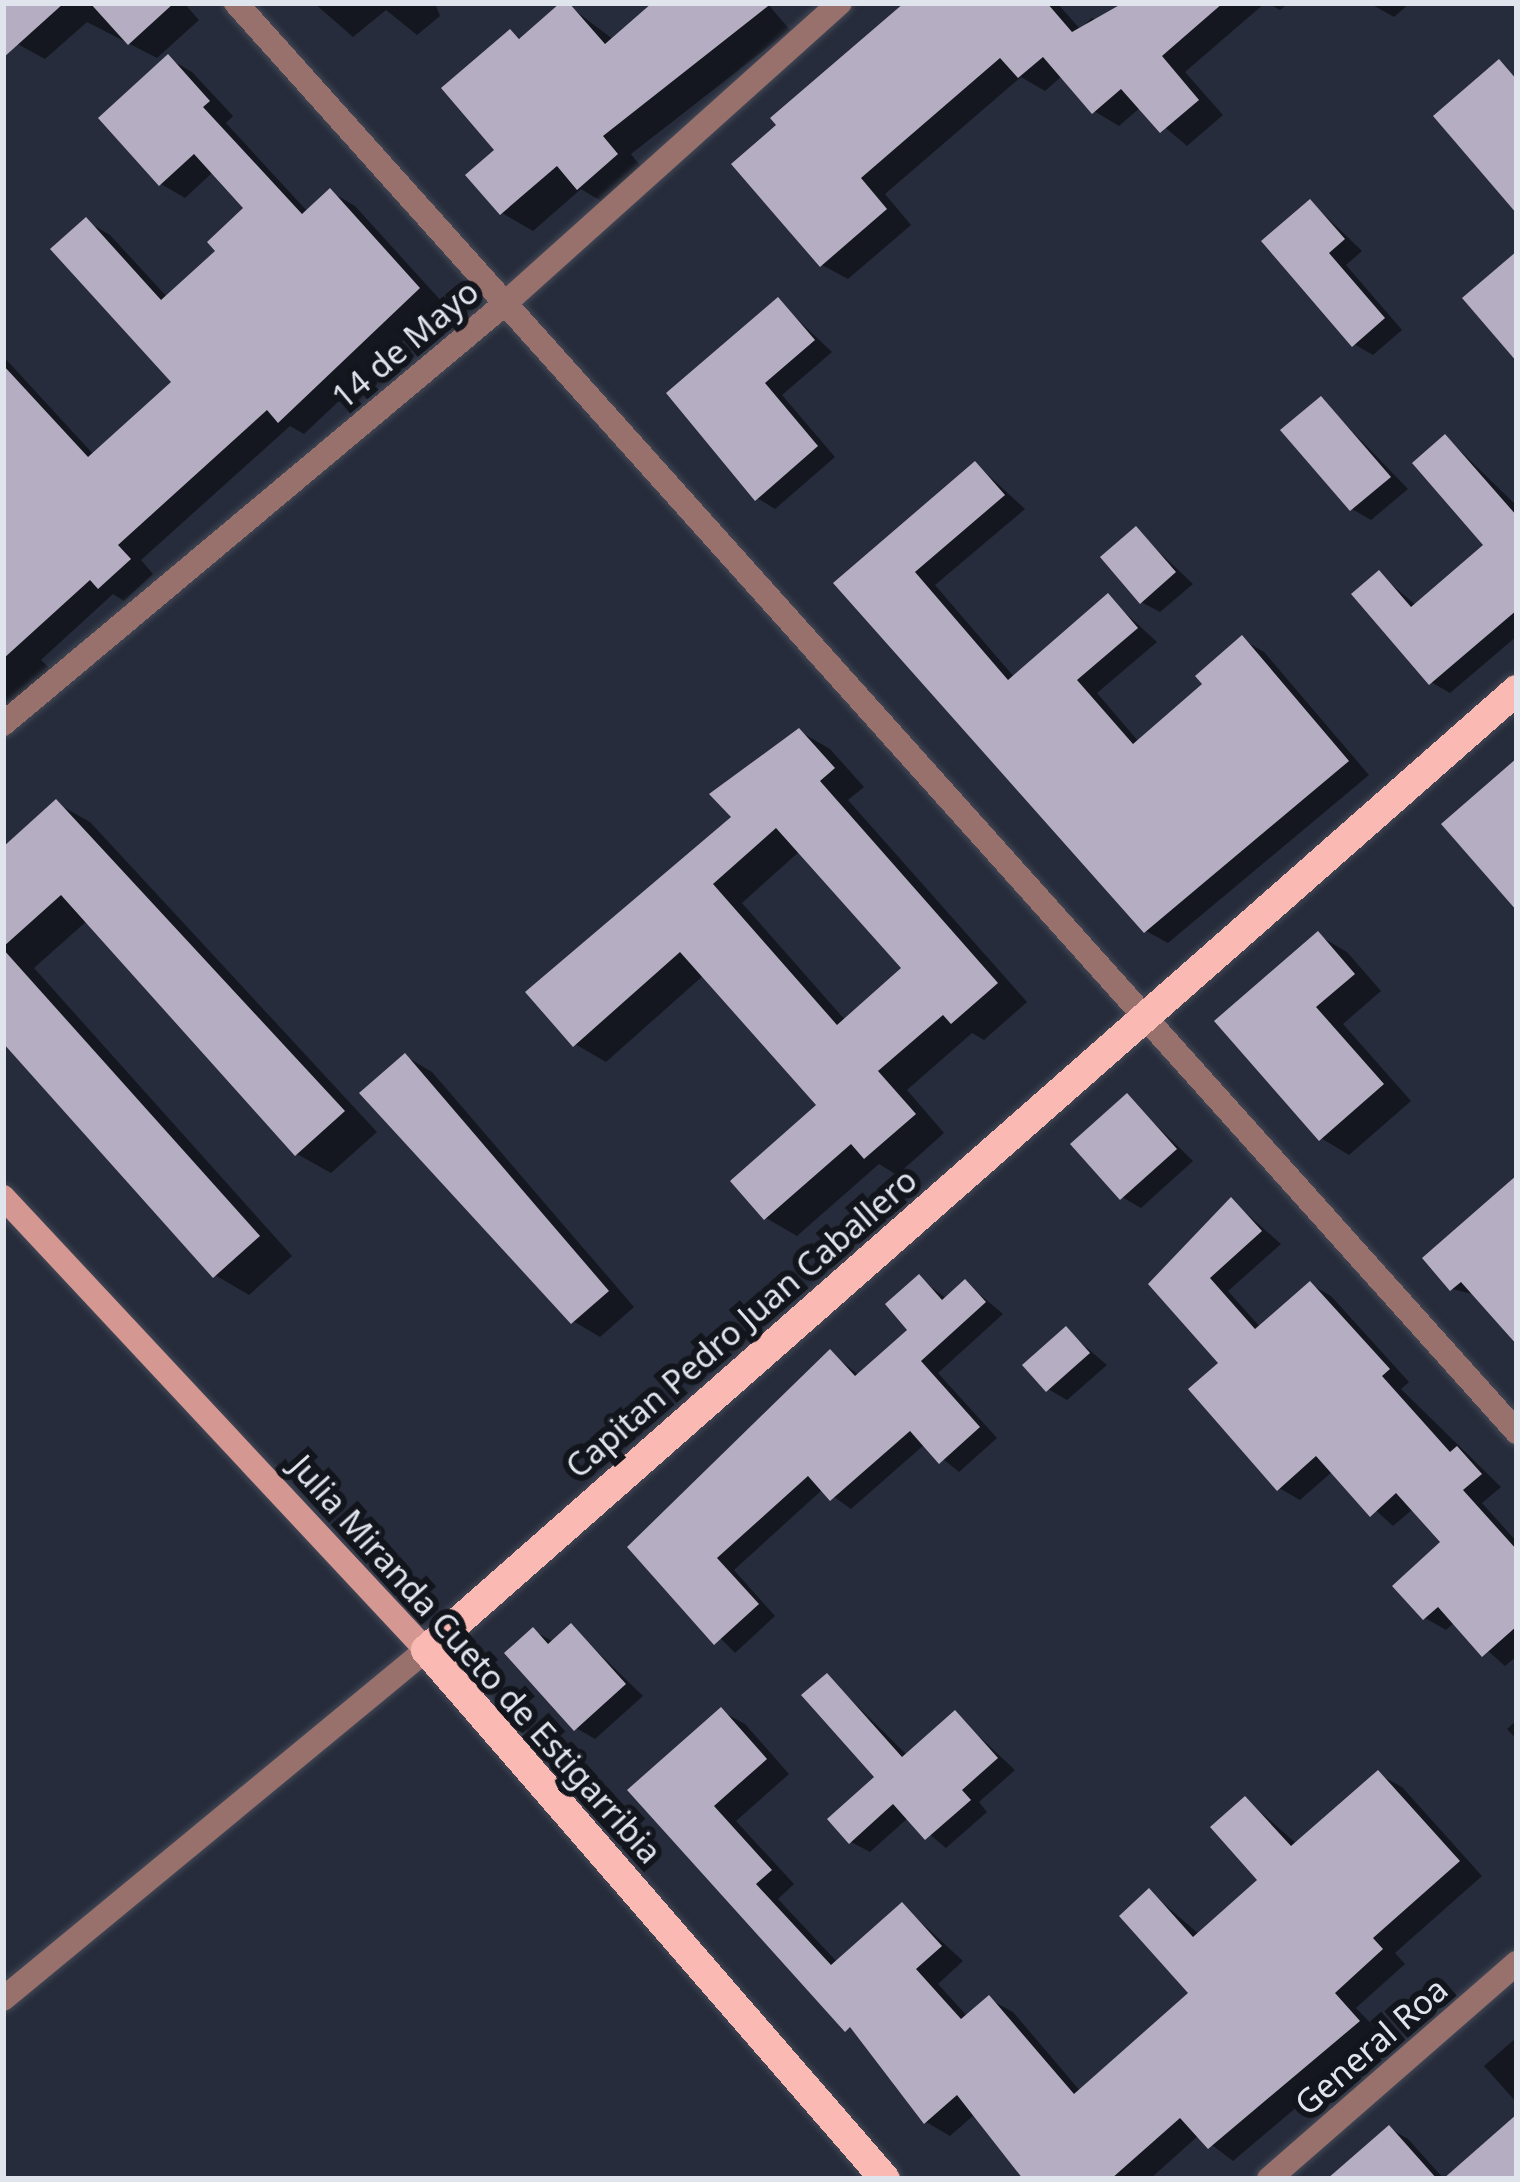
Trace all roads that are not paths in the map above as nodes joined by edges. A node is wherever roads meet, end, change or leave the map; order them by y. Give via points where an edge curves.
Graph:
1 (236, 3) edge
2 (840, 3) edge
3 (501, 307) junction
4 (1517, 690) edge
5 (3, 724) edge
6 (1145, 1014) junction
7 (3, 1197) edge
8 (1517, 1432) edge
9 (426, 1650) junction
10 (1517, 1963) edge
11 (3, 1999) edge
12 (885, 2179) edge
13 (1269, 2179) edge

1 - 3 street
2 - 3 street, 14 de Mayo
3 - 5 street, 14 de Mayo
3 - 6 street
4 - 6 main road, Capitan Pedro Juan Caballero
6 - 8 street
6 - 9 main road, Capitan Pedro Juan Caballero
7 - 9 main road, Julia Miranda Cueto de Estigarribia
9 - 11 street, Capitan Pedro Juan Caballero
9 - 12 main road, Julia Miranda Cueto de Estigarribia
10 - 13 street, General Roa

